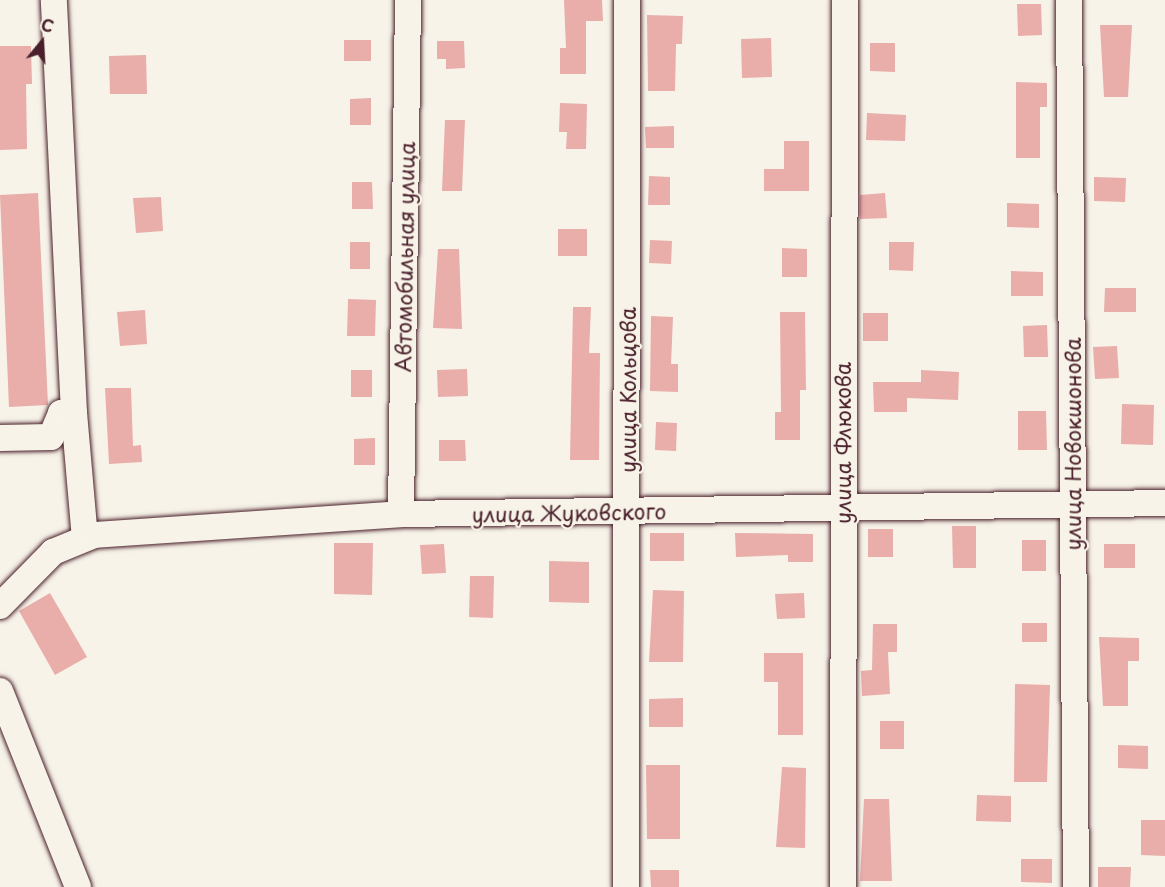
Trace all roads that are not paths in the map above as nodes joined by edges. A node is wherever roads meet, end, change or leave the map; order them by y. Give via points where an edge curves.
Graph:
1 (54, 0) edge
2 (408, 0) edge
3 (627, 0) edge
4 (844, 0) edge
5 (1069, 0) edge
6 (74, 413) junction
7 (0, 438) edge
8 (1072, 502) junction
9 (1165, 503) edge
10 (841, 504) junction
11 (627, 512) junction
12 (400, 514) junction
13 (85, 538) junction
14 (0, 606) edge
15 (0, 691) edge
16 (78, 887) edge
17 (626, 887) edge
18 (843, 887) edge
19 (1076, 887) edge

1 - 6 street
2 - 12 street, Автомобильная улица
3 - 11 street, улица Кольцова
4 - 10 street, улица Флюкова
5 - 8 street, улица Новокшонова
6 - 7 street via 62,413 51,437
6 - 13 street
8 - 9 street, улица Жуковского
8 - 10 street, улица Жуковского
8 - 19 street, улица Новокшонова
10 - 11 street, улица Жуковского
10 - 18 street, улица Флюкова
11 - 12 street, улица Жуковского
11 - 17 street, улица Кольцова
12 - 13 street, улица Жуковского
13 - 14 street, улица Жуковского via 53,552
15 - 16 street

